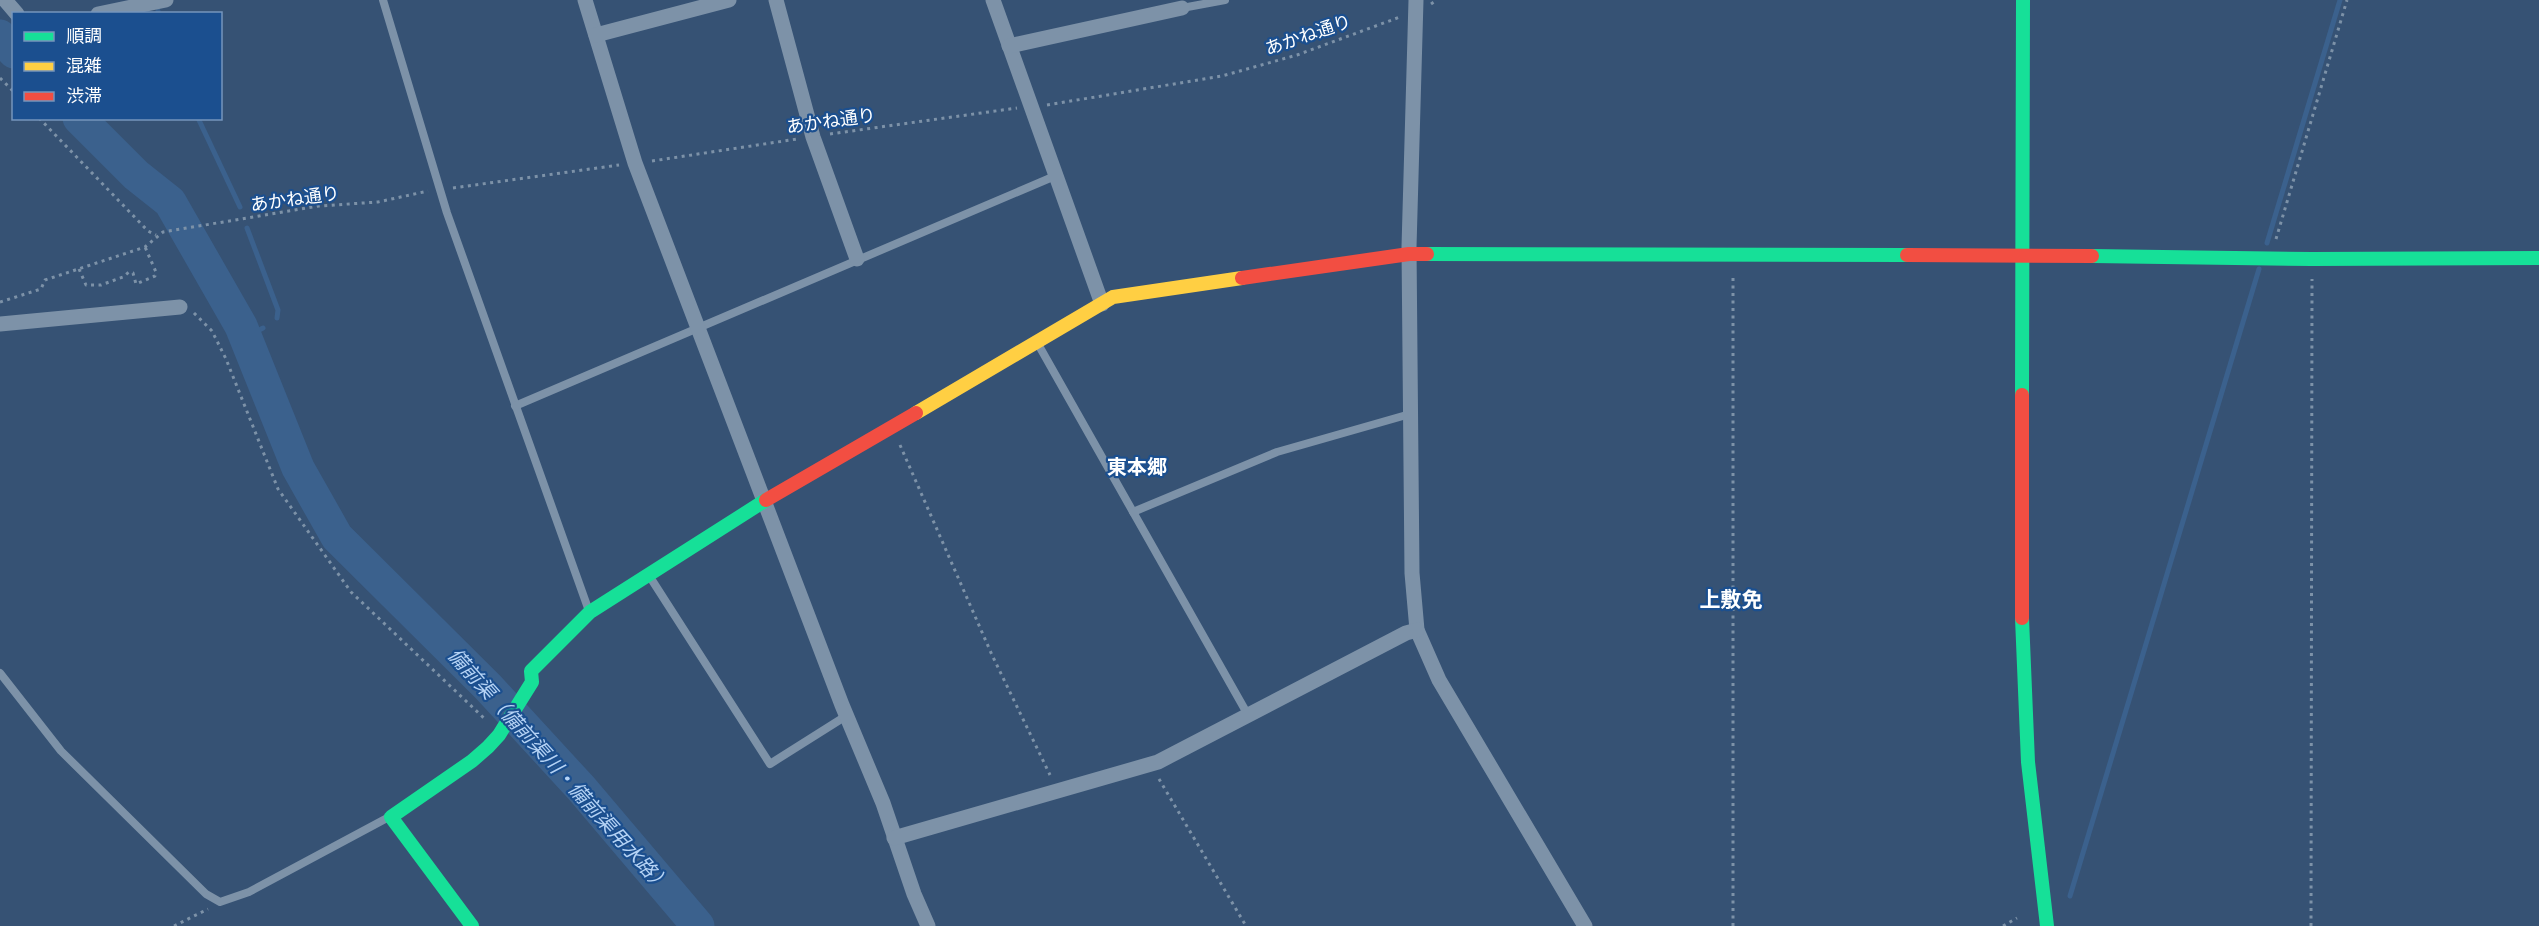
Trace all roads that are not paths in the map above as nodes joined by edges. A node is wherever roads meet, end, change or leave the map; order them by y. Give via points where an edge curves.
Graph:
1 (5, 0) edge
2 (166, 0) edge
3 (383, 0) edge
4 (585, 0) edge
5 (729, 0) edge
6 (776, 0) edge
7 (993, 0) edge
8 (1225, 0) edge
9 (1416, 0) edge
10 (2023, 0) edge
11 (148, 2) edge
12 (1182, 8) joint
13 (14, 12) edge
14 (106, 12) edge
15 (596, 35) junction
16 (1009, 46) junction
17 (1055, 176) junction
18 (1409, 254) junction
19 (2021, 255) junction
20 (2539, 258) edge
21 (857, 259) junction
22 (1102, 304) junction
23 (180, 307) road end
24 (0, 324) edge
25 (700, 328) junction
26 (1038, 343) junction
27 (515, 406) junction
28 (1410, 414) junction
29 (765, 500) junction
30 (1133, 512) junction
31 (649, 575) junction
32 (590, 612) junction
33 (1417, 630) junction
34 (0, 673) edge
35 (1248, 715) junction
36 (846, 716) junction
37 (391, 817) junction
38 (894, 838) junction
39 (472, 926) edge
40 (928, 926) edge
41 (1585, 926) edge
42 (2047, 926) edge

1 - 13 street
2 - 11 street
3 - 27 lane via 447,213
4 - 15 street
5 - 15 street
6 - 21 street via 813,137
7 - 16 street
8 - 12 lane
9 - 18 street
10 - 19 street
11 - 14 street
12 - 16 street
15 - 25 street via 635,163
16 - 17 street
17 - 21 lane
17 - 22 street
18 - 19 street
18 - 22 street via 1113,297
18 - 28 street
19 - 20 street
19 - 42 street via 2024,706
21 - 25 lane
22 - 26 street
23 - 24 street
25 - 27 lane
25 - 29 street
26 - 29 street
26 - 30 lane
27 - 32 lane
28 - 30 lane via 1277,452
28 - 33 street via 1412,573
29 - 31 street
29 - 36 street
30 - 35 lane
31 - 32 street
31 - 36 lane via 770,764
32 - 37 street via 531,671 532,682 503,730 472,761
33 - 35 street
33 - 41 street via 1439,680
34 - 37 lane via 61,751 206,894 220,902 249,892
35 - 38 street via 1150,765
36 - 38 street
37 - 39 street
38 - 40 street

